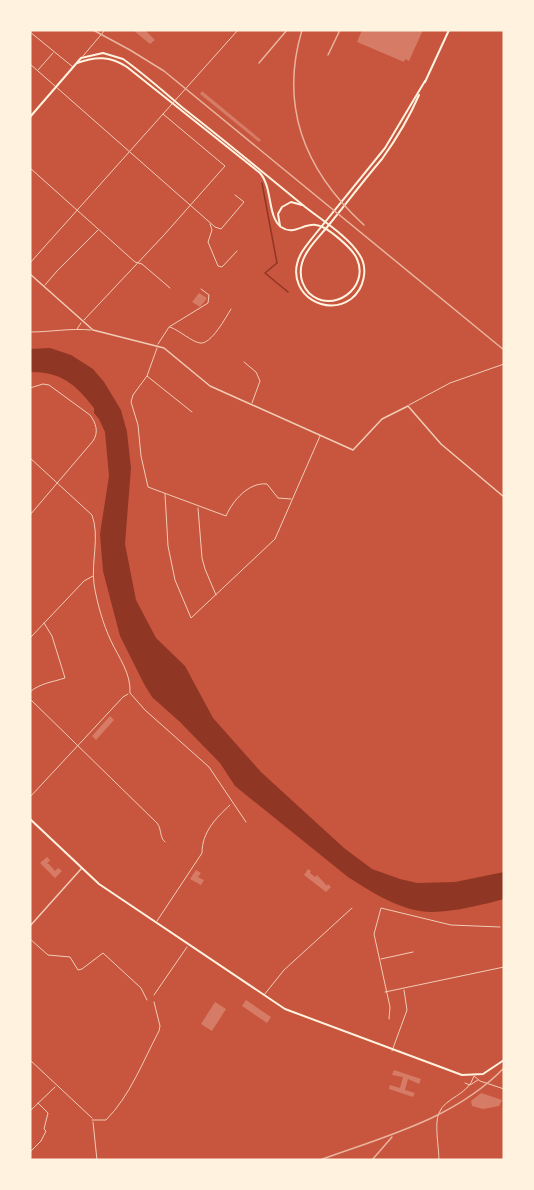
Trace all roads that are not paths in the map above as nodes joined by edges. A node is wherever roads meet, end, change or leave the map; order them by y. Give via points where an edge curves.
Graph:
1 (105, 30) edge
2 (238, 30) edge
3 (449, 30) edge
4 (30, 32) edge
5 (54, 52) junction
6 (81, 58) junction
7 (76, 63) junction
8 (30, 64) edge
9 (73, 67) junction
10 (37, 71) junction
11 (425, 81) junction
12 (56, 88) junction
13 (173, 102) junction
14 (163, 114) junction
15 (30, 117) edge
16 (129, 152) junction
17 (377, 159) junction
18 (382, 159) junction
19 (30, 168) edge
20 (351, 193) junction
21 (235, 195) dead end
22 (305, 206) junction
23 (191, 207) junction
24 (78, 211) junction
25 (209, 223) junction
26 (280, 226) junction
27 (99, 230) junction
28 (237, 251) dead end
29 (30, 263) edge
30 (139, 263) junction
31 (30, 274) edge
32 (44, 287) junction
33 (170, 288) dead end
34 (201, 289) dead end
35 (231, 309) dead end
36 (83, 321) junction
37 (169, 327) junction
38 (77, 328) junction
39 (93, 330) junction
40 (30, 332) edge
41 (157, 345) junction
42 (244, 362) dead end
43 (504, 364) edge
44 (147, 376) junction
45 (30, 388) edge
46 (252, 405) junction
47 (408, 406) junction
48 (192, 412) dead end
49 (320, 436) junction
50 (30, 458) edge
51 (57, 482) junction
52 (165, 495) junction
53 (504, 496) edge
54 (293, 499) junction
55 (198, 506) junction
56 (30, 515) edge
57 (94, 576) junction
58 (216, 595) junction
59 (44, 623) junction
60 (30, 638) edge
61 (30, 692) edge
62 (130, 693) junction
63 (30, 699) edge
64 (79, 745) junction
65 (30, 796) edge
66 (232, 803) junction
67 (30, 819) edge
68 (246, 822) dead end
69 (165, 842) dead end
70 (81, 869) junction
71 (352, 908) dead end
72 (156, 922) junction
73 (30, 926) edge
74 (501, 927) dead end
75 (30, 939) edge
76 (189, 944) junction
77 (413, 952) dead end
78 (379, 959) junction
79 (504, 967) edge
80 (404, 988) junction
81 (385, 992) junction
82 (154, 995) dead end
83 (264, 995) junction
84 (147, 1000) dead end
85 (154, 1002) dead end
86 (389, 1019) dead end
87 (392, 1051) junction
88 (30, 1060) edge
89 (504, 1060) edge
90 (474, 1076) junction
91 (478, 1080) junction
92 (465, 1083) dead end
93 (57, 1085) junction
94 (470, 1085) junction
95 (504, 1089) edge
96 (38, 1103) junction
97 (30, 1111) edge
98 (92, 1120) junction
99 (30, 1152) edge
100 (93, 1160) edge
101 (97, 1160) edge
102 (440, 1160) edge

1 - 6 street
2 - 13 street
3 - 11 main road
4 - 5 street
5 - 9 street
5 - 10 street
6 - 7 main road
6 - 13 main road via 100,53 117,56
7 - 9 main road
7 - 13 main road via 99,57 116,60
8 - 10 street
9 - 12 main road
10 - 12 street
11 - 17 main road
11 - 18 main road via 410,117
12 - 15 main road
12 - 16 street
13 - 14 street
13 - 22 main road
13 - 26 main road via 262,176
14 - 16 street
14 - 23 street via 225,166
16 - 23 street
16 - 24 street
17 - 18 main road
17 - 20 main road
18 - 20 main road
19 - 24 street
20 - 22 main road via 313,237 301,252 297,264 301,290 311,300 336,305 357,293 364,267 350,244
20 - 26 main road via 316,240 307,251 302,263 301,276 309,292 320,299 342,299 353,290 359,277 359,265 352,252 319,225 292,231
21 - 25 street via 244,202 221,229
22 - 26 main road via 284,204 278,214
23 - 25 street
23 - 30 street
24 - 27 street
24 - 29 street
25 - 28 street via 212,230 208,242 218,266 222,267
27 - 30 street
27 - 32 street
30 - 33 street
30 - 36 street
31 - 32 street
32 - 36 street
34 - 37 street via 209,295 208,303
35 - 37 street via 211,338 201,344
36 - 38 street
36 - 39 street
37 - 41 street
38 - 39 street
38 - 40 street
39 - 41 street
41 - 44 street
41 - 46 street via 206,383
42 - 46 street via 260,381
43 - 47 street via 450,383
44 - 48 street
44 - 52 street via 131,402 148,487
45 - 51 street via 49,385 94,420 97,431 93,441
46 - 49 street
47 - 49 street via 382,418 353,450
47 - 53 street via 441,444
49 - 54 street
50 - 51 street
51 - 56 street
51 - 57 street via 95,521
52 - 55 street
52 - 58 street via 175,580 191,618
54 - 55 street via 278,498 265,483 242,493 226,516
54 - 58 street via 274,539
55 - 58 street via 202,558
57 - 59 street via 84,581
57 - 62 street via 102,618 126,670
59 - 60 street
59 - 61 street via 55,643 65,678 40,684
62 - 64 street
62 - 66 street via 209,768
63 - 64 street
64 - 65 street
64 - 69 street via 157,823
66 - 68 street
66 - 72 street via 207,832 202,853
67 - 70 main road
70 - 72 main road
70 - 73 street
71 - 83 street via 284,970
72 - 76 main road
74 - 78 street via 451,925 381,908 374,934
75 - 84 street via 48,955 70,957 79,970 103,953 141,988
76 - 82 street
76 - 83 main road
77 - 78 street
78 - 81 street
79 - 80 street
80 - 81 street
80 - 87 street via 407,1010
81 - 86 street
83 - 87 main road via 292,1013
85 - 98 street via 159,1031 133,1082 115,1111 105,1120
87 - 90 main road via 459,1075
88 - 93 street
89 - 90 main road
90 - 91 street
90 - 94 street
91 - 94 street
91 - 95 street
92 - 94 street
93 - 96 street
93 - 98 street
94 - 102 street via 438,1113
96 - 97 street
96 - 99 street via 48,1113 46,1131
98 - 101 street
100 - 101 street

